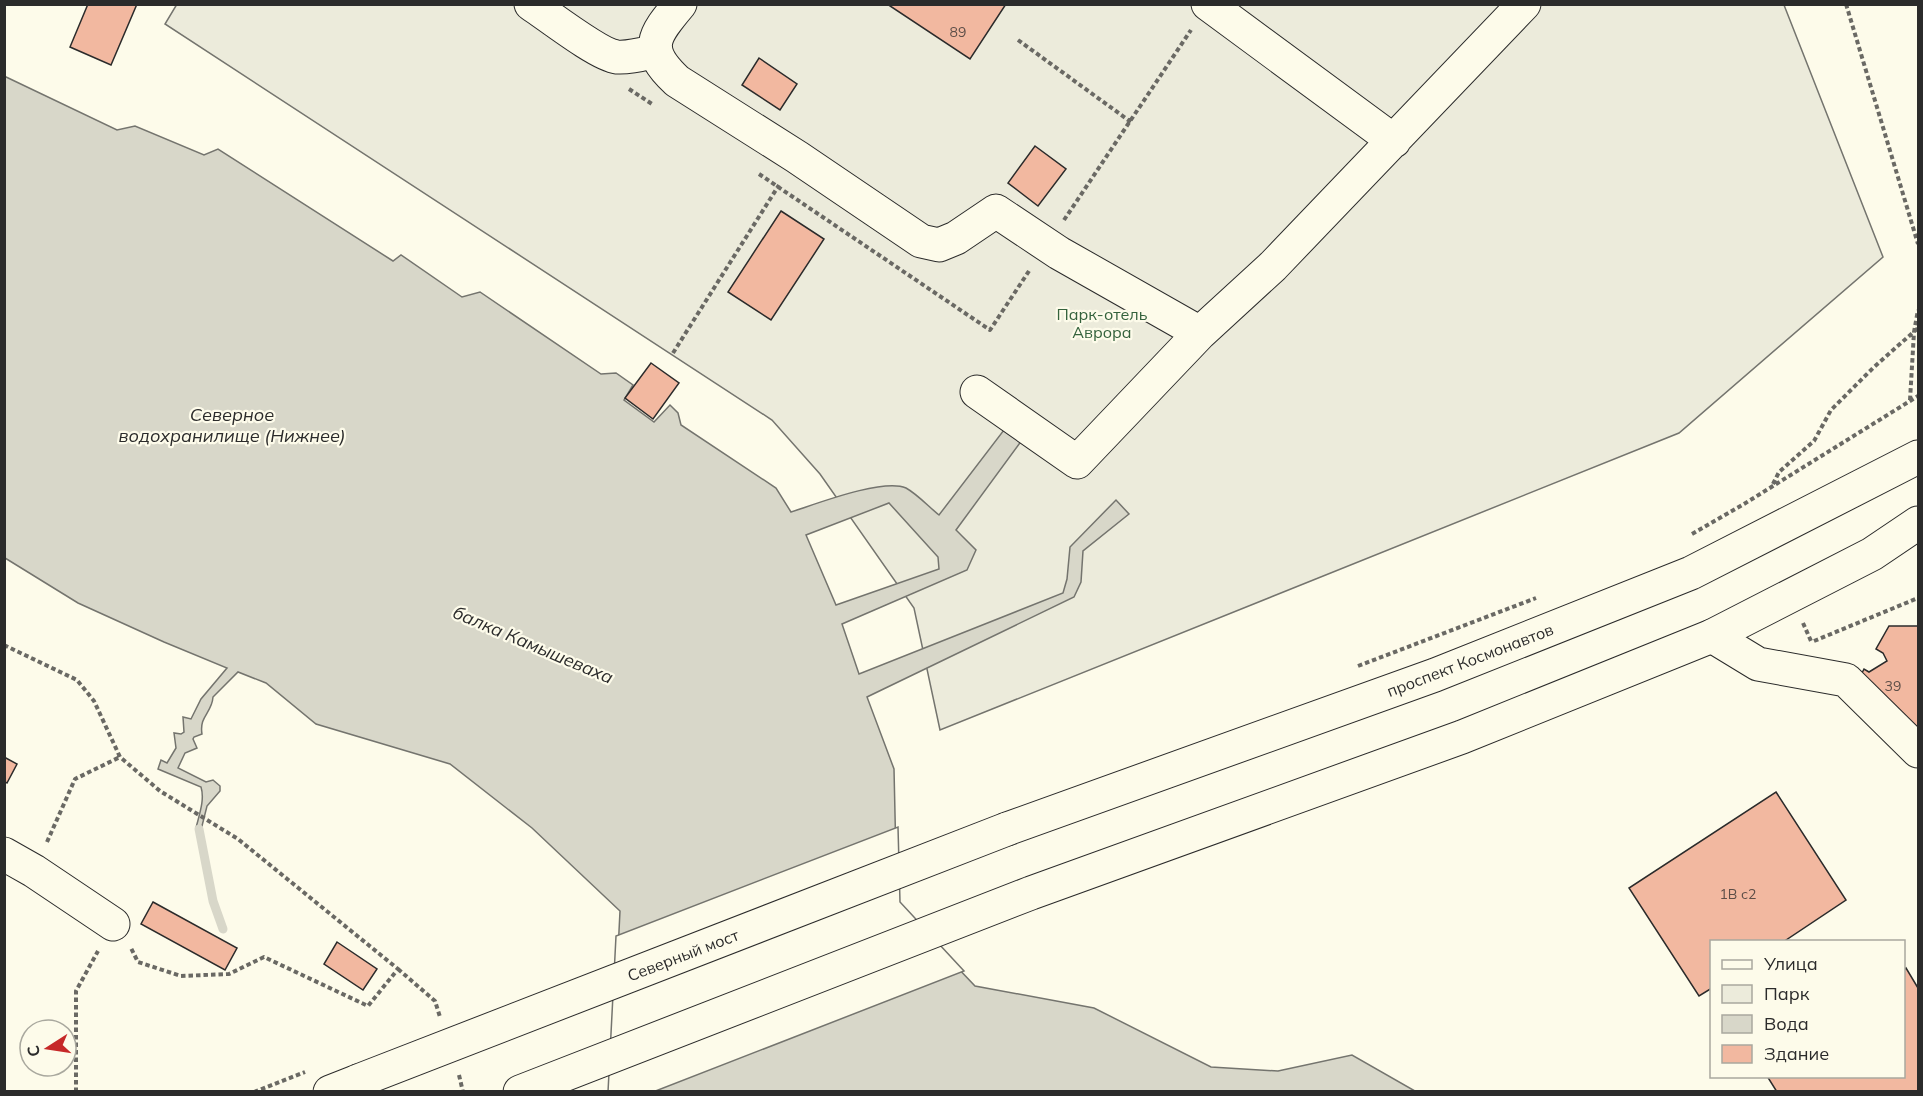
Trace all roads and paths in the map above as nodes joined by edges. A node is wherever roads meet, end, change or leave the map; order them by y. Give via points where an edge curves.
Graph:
1 (531, 4) edge
2 (680, 4) edge
3 (1524, 4) edge
4 (1845, 4) edge
5 (1201, 14) edge
6 (1018, 40) dead end
7 (645, 53) junction
8 (659, 109) dead end
9 (1131, 122) junction
10 (1394, 141) junction
11 (797, 157) junction
12 (759, 174) dead end
13 (778, 186) junction
14 (1047, 244) junction
15 (1918, 244) edge
16 (1918, 310) edge
17 (1918, 328) edge
18 (1914, 332) junction
19 (1200, 333) junction
20 (673, 352) dead end
21 (977, 392) dead end
22 (1918, 396) edge
23 (1910, 401) junction
24 (1918, 457) edge
25 (1772, 486) junction
26 (1918, 523) edge
27 (1683, 539) dead end
28 (1539, 596) dead end
29 (1712, 636) junction
30 (4, 645) edge
31 (1350, 669) dead end
32 (1918, 751) edge
33 (120, 757) junction
34 (1008, 829) joint
35 (4, 854) edge
36 (34, 871) junction
37 (113, 924) junction
38 (331, 1081) edge
39 (76, 1092) edge
40 (254, 1092) edge
41 (520, 1092) edge

1 - 7 main road via 600,51 615,57
2 - 7 main road via 659,28
3 - 10 main road
4 - 15 path
5 - 9 path
5 - 10 main road
6 - 9 path
7 - 8 path via 629,89
7 - 11 main road via 677,81
9 - 14 path
10 - 19 main road via 1272,266
11 - 13 path
11 - 14 main road via 921,241 939,245 996,211
12 - 13 path
13 - 14 path via 990,330
13 - 20 path
14 - 19 main road
16 - 18 path
17 - 18 path
18 - 23 path
18 - 25 path via 1831,410 1814,441 1779,472
19 - 21 main road via 1077,462
22 - 23 path
23 - 25 path
24 - 34 main road, проспект Космонавтов via 1691,573 1436,675
25 - 27 path
26 - 29 main road via 1872,554
28 - 31 path
29 - 32 main road via 1758,664 1845,680
29 - 41 main road via 1462,737 1031,893
30 - 33 path via 77,680 94,701
33 - 36 path via 75,779
33 - 37 path via 160,791 238,839 398,969 369,1006 264,957 229,975 181,976 138,962
34 - 38 main road, Северный мост, bridge
35 - 36 main road
36 - 37 main road
37 - 39 path via 76,991
38 - 40 path

